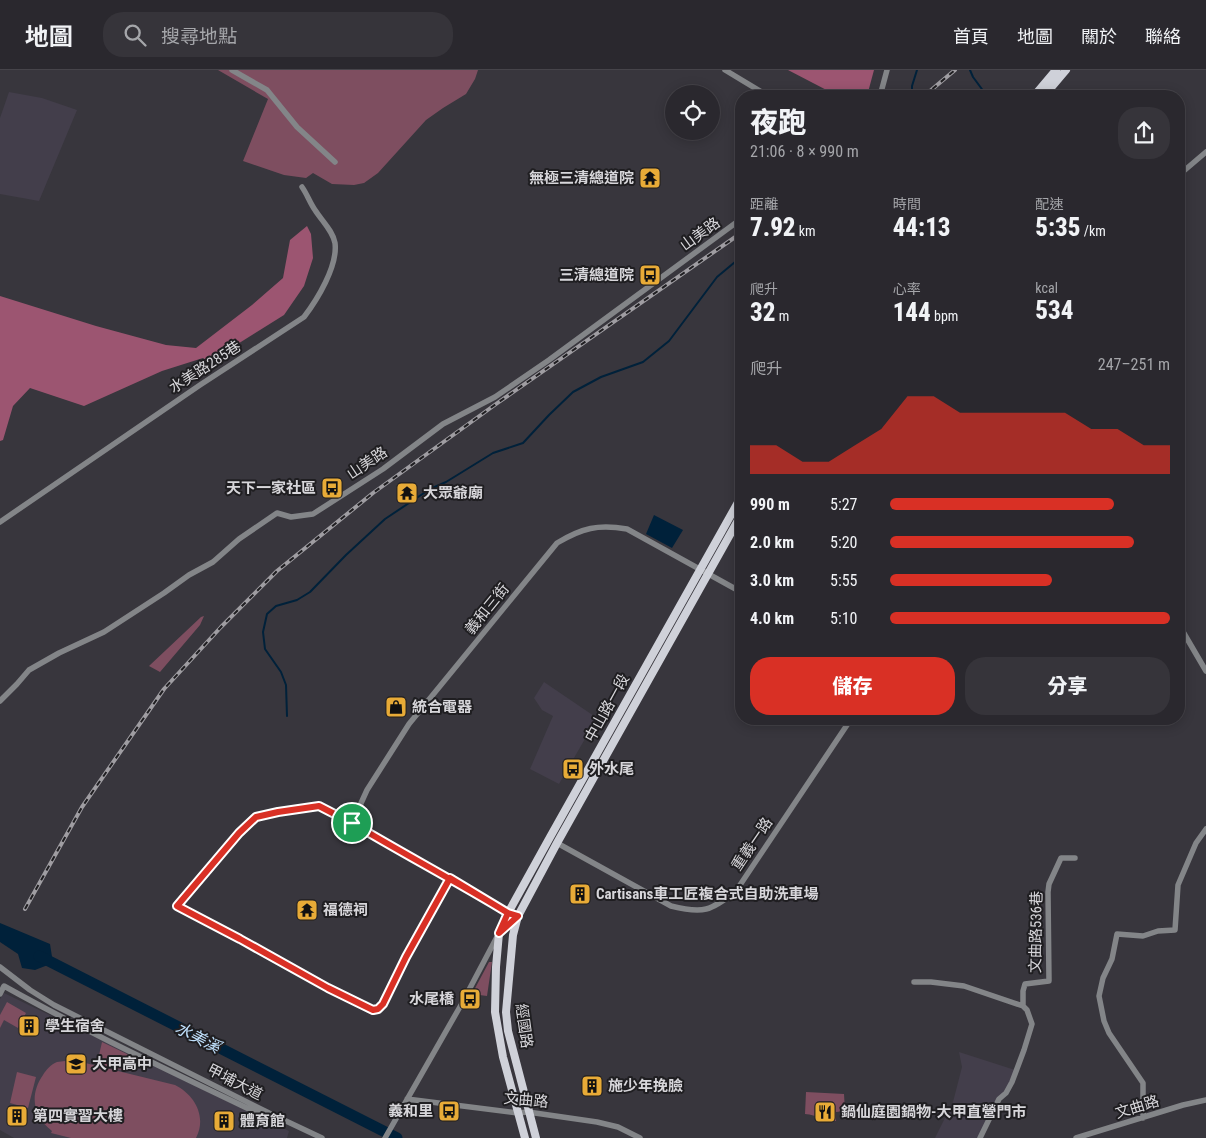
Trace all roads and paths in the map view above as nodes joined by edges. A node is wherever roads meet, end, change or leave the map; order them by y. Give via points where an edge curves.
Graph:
1 (232, 70) edge
2 (725, 70) edge
3 (887, 70) edge
4 (1056, 70) edge
5 (1066, 70) edge
6 (758, 90) edge
7 (882, 90) edge
8 (1039, 90) edge
9 (1049, 90) edge
10 (1206, 152) edge
11 (335, 162) dead end
12 (1185, 170) edge
13 (302, 187) dead end
14 (735, 223) edge
15 (735, 509) edge
16 (0, 522) edge
17 (735, 526) edge
18 (701, 569) junction
19 (709, 574) junction
20 (735, 589) edge
21 (1185, 635) edge
22 (1206, 672) edge
23 (0, 701) edge
24 (847, 725) edge
25 (352, 823) junction
26 (1206, 829) edge
27 (557, 843) junction
28 (1074, 858) dead end
29 (450, 878) junction
30 (508, 913) junction
31 (518, 916) junction
32 (499, 933) junction
33 (0, 967) edge
34 (914, 982) dead end
35 (0, 994) edge
36 (1023, 1006) junction
37 (406, 1099) junction
38 (1206, 1100) edge
39 (528, 1112) junction
40 (269, 1113) junction
41 (518, 1113) junction
42 (1142, 1118) junction
43 (322, 1138) edge
44 (385, 1138) edge
45 (525, 1138) edge
46 (536, 1138) edge
47 (640, 1138) edge
48 (980, 1138) edge
49 (1076, 1138) edge

1 - 11 street via 267,90 297,127
2 - 6 street
3 - 7 street
4 - 8 main road
5 - 9 main road
10 - 12 street
13 - 16 street, 水美路285巷 via 335,244 329,273 315,303 304,317
14 - 23 street, 山美路 via 592,330 495,397 443,424 383,469 313,514 291,517 276,513 239,538 213,562 188,575 164,594 104,632 29,670
15 - 18 main road, 中山路一段
17 - 19 main road, 中山路一段
18 - 19 street, 義和三街
18 - 25 street, 義和三街 via 627,529 591,527 557,543 409,724 367,790
18 - 30 main road, 中山路一段
19 - 20 street, 義和三街
19 - 27 main road, 中山路一段
21 - 22 street
24 - 27 street, 重義一路 via 736,891 706,910 671,906
25 - 29 street
25 - 29 street via 319,806 256,817 177,906 373,1010 383,1004
26 - 42 street via 1196,843 1178,886 1175,930 1158,930 1143,936 1117,934 1099,996 1109,1033 1143,1083
27 - 31 main road, 中山路一段
28 - 36 street, 文曲路536巷 via 1061,858 1049,884 1049,980 1025,984
29 - 30 street
30 - 31 street
30 - 32 main road, 中山路一段
31 - 32 street, 中山路一段
31 - 39 main road, 經國路 via 513,935 506,1012
32 - 37 street, 中山路一段
32 - 41 main road, 經國路 via 495,1012
33 - 40 street, 甲埔大道 via 42,998
34 - 36 street via 964,986
35 - 40 street via 4,986 54,1014 251,1110
36 - 48 street via 1032,1024 1024,1050 1012,1082 999,1099
37 - 41 street, 文曲路
37 - 44 street, 中山路一段
38 - 42 street, 文曲路
39 - 41 street, 文曲路
39 - 46 main road, 經國路
39 - 47 street, 文曲路 via 597,1122 618,1127
40 - 43 street, 甲埔大道
41 - 45 main road, 經國路
42 - 49 street, 文曲路

